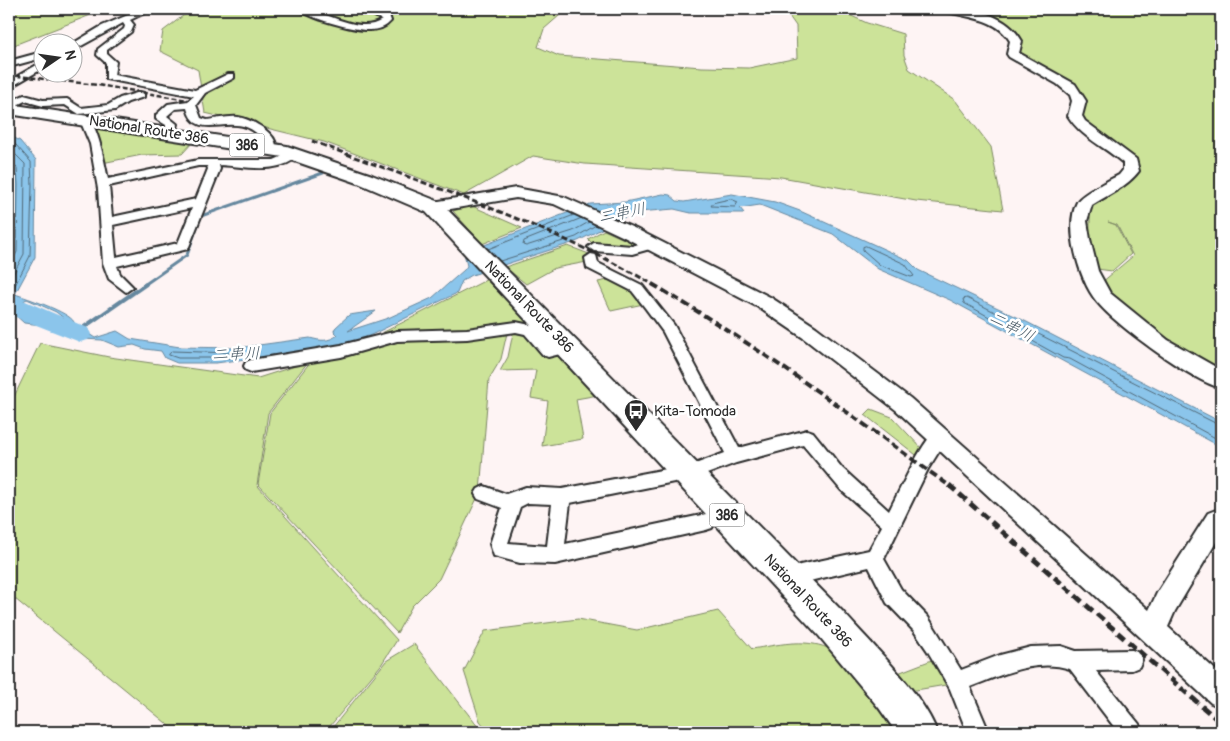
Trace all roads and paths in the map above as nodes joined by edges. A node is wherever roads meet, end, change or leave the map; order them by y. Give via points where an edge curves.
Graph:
1 (149, 9) edge
2 (303, 9) edge
3 (366, 9) edge
4 (949, 9) edge
5 (120, 21) junction
6 (82, 37) edge
7 (82, 42) edge
8 (32, 58) edge
9 (9, 64) edge
10 (32, 72) edge
11 (231, 76) dead end
12 (190, 79) dead end
13 (9, 85) edge
14 (174, 88) junction
15 (197, 93) junction
16 (140, 95) dead end
17 (191, 104) junction
18 (9, 108) edge
19 (85, 120) junction
20 (170, 133) junction
21 (271, 149) junction
22 (294, 154) junction
23 (212, 162) junction
24 (103, 184) junction
25 (201, 202) junction
26 (433, 207) junction
27 (107, 222) junction
28 (652, 244) junction
29 (110, 263) junction
30 (126, 287) dead end
31 (565, 345) junction
32 (250, 366) dead end
33 (1221, 380) edge
34 (940, 437) junction
35 (735, 456) junction
36 (686, 472) junction
37 (484, 494) dead end
38 (562, 497) junction
39 (513, 502) junction
40 (1221, 519) edge
41 (706, 522) dead end
42 (893, 524) junction
43 (555, 555) junction
44 (874, 559) junction
45 (788, 579) junction
46 (1153, 631) junction
47 (1132, 660) dead end
48 (1076, 661) junction
49 (957, 682) junction
50 (1221, 693) edge
51 (918, 732) edge
52 (978, 732) edge
53 (1132, 732) edge

1 - 5 street
2 - 3 street via 369,28 383,26 387,21 386,17
4 - 33 street via 998,22 1008,28 1016,41 1013,54 1021,62 1067,83 1079,101 1075,116 1079,124 1131,162 1131,171 1124,178 1085,202 1080,221 1089,271 1103,297 1125,317 1161,345
5 - 6 street via 106,24
5 - 7 street
5 - 14 street via 130,26 128,30 105,46 102,54 111,62 110,77
8 - 9 street
10 - 13 street
11 - 15 street
12 - 14 street
14 - 15 street
15 - 17 street via 201,94
16 - 18 street via 111,108 79,111 67,102 42,103 24,98
17 - 20 street via 172,106 160,117 172,124
17 - 21 street via 194,116 205,124 231,120 255,126 270,142
18 - 19 highway, National Route 386 / 386
19 - 20 highway, National Route 386 / 386
19 - 24 street via 95,144
20 - 21 highway, National Route 386 / 386
21 - 22 highway, National Route 386 / 386
22 - 23 street via 269,164
22 - 26 highway, National Route 386 / 386
23 - 24 street
23 - 25 street via 214,169
24 - 27 street
25 - 27 street
25 - 29 street via 183,246
26 - 28 street via 516,193 558,200
26 - 31 highway, National Route 386 / 386
27 - 29 street
28 - 34 street via 764,302 809,332 903,404
28 - 35 street via 632,250 592,252 592,265 636,288 651,305 668,329
29 - 30 street via 114,276
31 - 32 street via 548,351 530,330 516,327 467,334 397,336 341,351
31 - 36 highway, National Route 386 / 386
34 - 42 street via 922,464
34 - 46 street
35 - 36 street via 707,468
35 - 42 street via 806,437 848,487
36 - 38 street
36 - 45 highway, National Route 386 / 386
37 - 39 street via 495,500
38 - 39 street via 526,494
38 - 43 street
39 - 43 street via 500,550
40 - 46 street via 1216,521 1166,602
41 - 43 street
42 - 44 street
44 - 45 street via 864,558
44 - 49 street via 894,596 921,624
45 - 51 highway, National Route 386 / 386 via 892,695
46 - 50 street
47 - 48 street
48 - 49 street via 1065,656 1026,657
48 - 53 street
49 - 52 street

